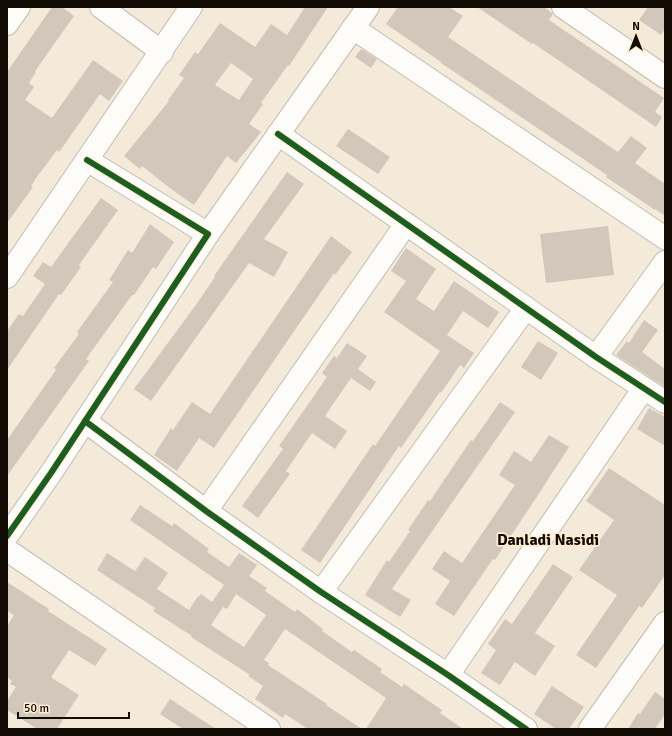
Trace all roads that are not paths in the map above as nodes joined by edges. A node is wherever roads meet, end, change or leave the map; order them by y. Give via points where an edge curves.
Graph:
1 (19, 7) edge
2 (101, 7) edge
3 (191, 7) edge
4 (368, 7) edge
5 (563, 7) edge
6 (7, 24) edge
7 (353, 28) junction
8 (162, 52) junction
9 (665, 77) edge
10 (278, 134) junction
11 (87, 160) junction
12 (406, 224) junction
13 (208, 234) junction
14 (665, 238) edge
15 (665, 262) edge
16 (7, 277) edge
17 (526, 308) junction
18 (596, 357) junction
19 (644, 388) junction
20 (665, 402) edge
21 (85, 421) junction
22 (206, 512) junction
23 (7, 536) edge
24 (7, 550) edge
25 (322, 592) junction
26 (665, 623) edge
27 (448, 675) junction
28 (269, 729) edge
29 (526, 729) edge
30 (590, 729) edge

1 - 6 street
2 - 8 street
3 - 8 street
4 - 7 street
5 - 9 street
7 - 10 street
7 - 14 street
8 - 11 street
10 - 12 street
10 - 13 street
11 - 13 street
11 - 16 street
12 - 17 street
12 - 22 street
13 - 21 street
15 - 18 street
17 - 18 street
17 - 25 street
18 - 19 street
19 - 20 street
19 - 27 street
21 - 22 street
21 - 23 street
22 - 25 street
24 - 28 street
25 - 27 street
26 - 30 street
27 - 29 street

